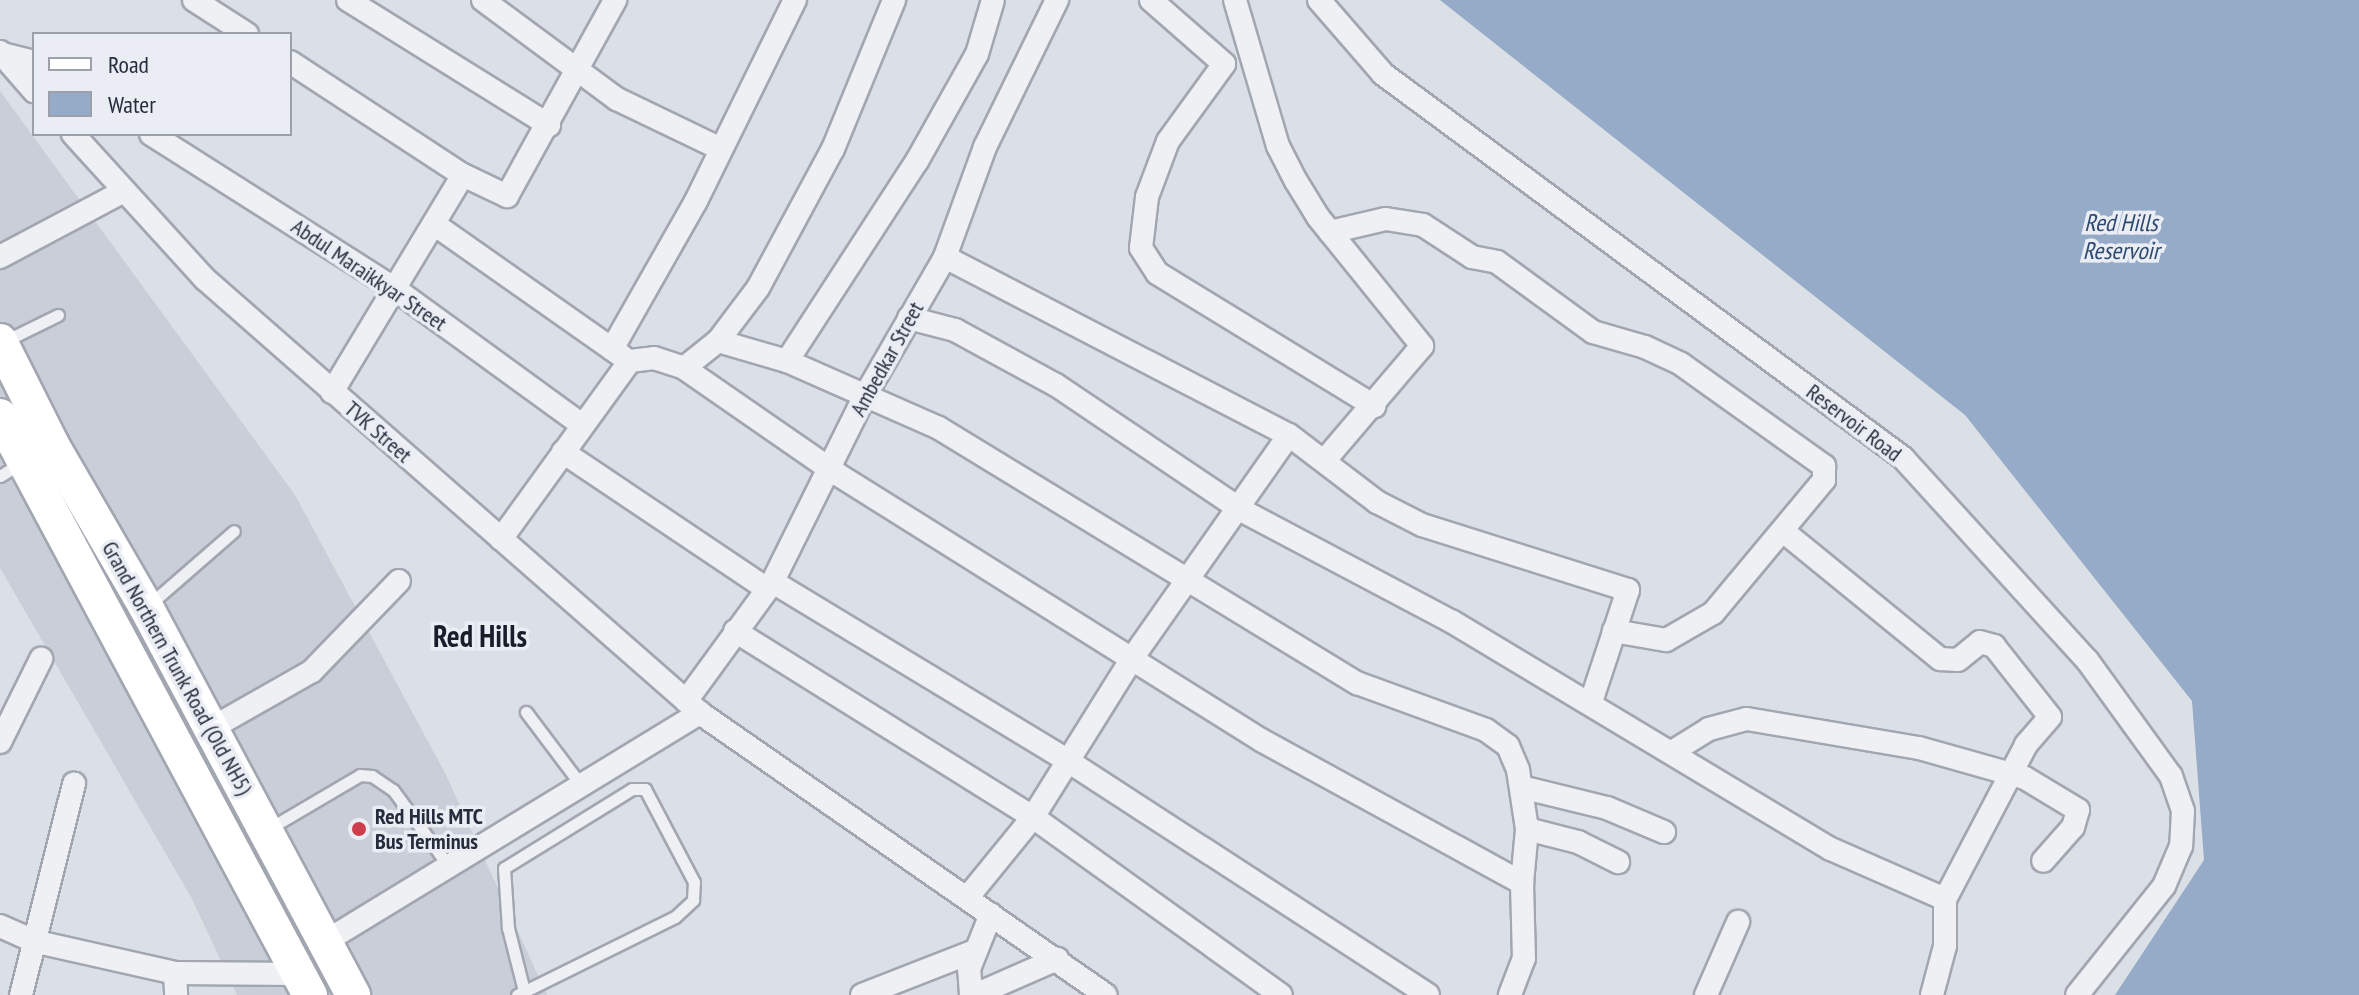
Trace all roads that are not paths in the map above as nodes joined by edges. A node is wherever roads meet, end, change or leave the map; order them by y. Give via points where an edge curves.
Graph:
1 (194, 0) edge
2 (348, 0) edge
3 (483, 0) edge
4 (615, 0) edge
5 (795, 0) edge
6 (894, 0) edge
7 (993, 0) edge
8 (1057, 0) edge
9 (1151, 0) edge
10 (1235, 0) edge
11 (1319, 0) edge
12 (244, 32) edge
13 (1, 53) edge
14 (32, 61) edge
15 (292, 63) edge
16 (578, 73) junction
17 (32, 89) edge
18 (549, 125) junction
19 (75, 136) edge
20 (154, 136) edge
21 (721, 149) junction
22 (463, 175) junction
23 (124, 191) junction
24 (434, 224) junction
25 (1330, 232) junction
26 (0, 257) edge
27 (945, 257) junction
28 (395, 289) junction
29 (58, 315) dead end
30 (909, 318) junction
31 (718, 341) junction
32 (0, 343) edge
33 (621, 355) junction
34 (787, 361) junction
35 (684, 368) junction
36 (332, 392) junction
37 (866, 394) junction
38 (1374, 406) junction
39 (0, 416) edge
40 (582, 425) junction
41 (1289, 435) junction
42 (563, 452) junction
43 (1325, 460) junction
44 (12, 469) edge
45 (829, 469) junction
46 (1241, 510) junction
47 (234, 531) dead end
48 (1783, 531) junction
49 (501, 539) junction
50 (399, 581) dead end
51 (1187, 581) junction
52 (770, 585) junction
53 (146, 607) junction
54 (735, 631) junction
55 (1614, 631) junction
56 (1133, 657) junction
57 (41, 659) dead end
58 (1591, 702) junction
59 (693, 707) junction
60 (526, 712) dead end
61 (210, 729) junction
62 (0, 742) edge
63 (1672, 752) junction
64 (1068, 761) junction
65 (2010, 774) junction
66 (74, 784) dead end
67 (581, 785) junction
68 (1521, 787) junction
69 (1033, 817) junction
70 (1527, 829) junction
71 (266, 831) junction
72 (1664, 832) dead end
73 (2043, 861) dead end
74 (1618, 862) dead end
75 (447, 864) junction
76 (1522, 883) junction
77 (967, 898) junction
78 (1945, 899) junction
79 (991, 914) junction
80 (1738, 922) dead end
81 (0, 926) edge
82 (33, 941) junction
83 (323, 943) junction
84 (975, 951) junction
85 (1057, 959) junction
86 (176, 984) edge
87 (304, 985) edge
88 (520, 993) edge
89 (21, 995) edge
90 (353, 995) edge
91 (862, 995) edge
92 (973, 995) edge
93 (1105, 995) edge
94 (1281, 995) edge
95 (1428, 995) edge
96 (1510, 995) edge
97 (1706, 995) edge
98 (1932, 995) edge
99 (2077, 995) edge

1 - 12 street
2 - 18 street
3 - 16 street
4 - 16 street
5 - 21 street
6 - 31 street via 833,149 758,288
7 - 34 street via 977,54 917,161
8 - 27 street, Ambedkar Street via 990,136
9 - 38 street via 1224,64 1168,141 1147,197 1141,248 1157,273
10 - 25 street via 1278,146
11 - 99 street, Reservoir Road via 1383,74 1903,458 2087,660 2171,776 2183,811 2181,846 2164,886
13 - 14 street
13 - 17 street
15 - 22 street
16 - 18 street
16 - 21 street via 617,99
18 - 22 street via 507,196
19 - 23 street, TVK Street
20 - 28 street, Abdul Maraikkyar Street
21 - 33 street
22 - 24 street
23 - 26 street
23 - 36 street, TVK Street via 205,279
24 - 28 street
24 - 33 street
25 - 38 street via 1422,346
25 - 48 street via 1386,219 1423,225 1472,257 1497,262 1593,332 1681,364 1824,466 1824,480
27 - 30 street, Ambedkar Street
27 - 41 street
28 - 36 street
28 - 40 street, Abdul Maraikkyar Street
29 - 32 lane
30 - 37 street, Ambedkar Street
30 - 46 street via 955,330 1056,385
31 - 34 street
31 - 35 street
32 - 53 main road, Grand Northern Trunk Road (Old NH5)
33 - 35 street
33 - 40 street
34 - 37 street
35 - 45 street
36 - 49 street, TVK Street
37 - 45 street, Ambedkar Street
37 - 51 street via 939,428
38 - 43 street
39 - 44 main road, Grand Northern Trunk Road (Old NH5)
40 - 42 street
41 - 43 street
41 - 46 street
42 - 49 street
42 - 52 street
43 - 55 street via 1377,502 1422,525 1628,590
44 - 87 main road, Grand Northern Trunk Road (Old NH5)
45 - 52 street, Ambedkar Street
45 - 56 street
46 - 51 street
46 - 58 street via 1334,555
47 - 53 lane
48 - 55 street via 1713,613 1688,630 1666,640
48 - 65 street via 1940,659 1958,660 1980,642 1994,646 2050,717
49 - 59 street, TVK Street
50 - 61 street via 312,671
51 - 56 street
51 - 68 street via 1357,683 1486,730 1508,746
52 - 54 street, Ambedkar Street
52 - 64 street
53 - 61 main road, Grand Northern Trunk Road (Old NH5)
54 - 59 street, Ambedkar Street
54 - 69 street
55 - 58 street
56 - 64 street
56 - 76 street via 1324,778
57 - 62 street
58 - 63 street
59 - 67 street
59 - 77 street, TVK Street
60 - 67 lane
61 - 71 main road, Grand Northern Trunk Road (Old NH5)
63 - 65 street via 1709,729 1747,719 1919,748
63 - 78 street via 1831,849
64 - 69 street
64 - 95 street
65 - 73 street via 2078,810 2073,827
65 - 78 street
66 - 82 street
67 - 75 street
68 - 70 street
68 - 72 street via 1607,808
69 - 77 street
69 - 94 street
70 - 74 street via 1578,842
70 - 76 street
71 - 75 lane via 360,775 372,776 393,790
71 - 83 main road, Grand Northern Trunk Road (Old NH5)
75 - 83 street
76 - 96 street via 1524,958
77 - 79 street, TVK Street
78 - 98 street via 1945,946
79 - 84 street
79 - 85 street, TVK Street
80 - 97 street
81 - 82 street
82 - 86 street
82 - 89 street
83 - 90 main road, Grand Northern Trunk Road (Old NH5)
84 - 91 street
84 - 92 street via 969,969
85 - 92 street
85 - 93 street, TVK Street
86 - 87 street
88 - 88 lane via 675,917 693,900 694,882 645,789 632,789 504,868

